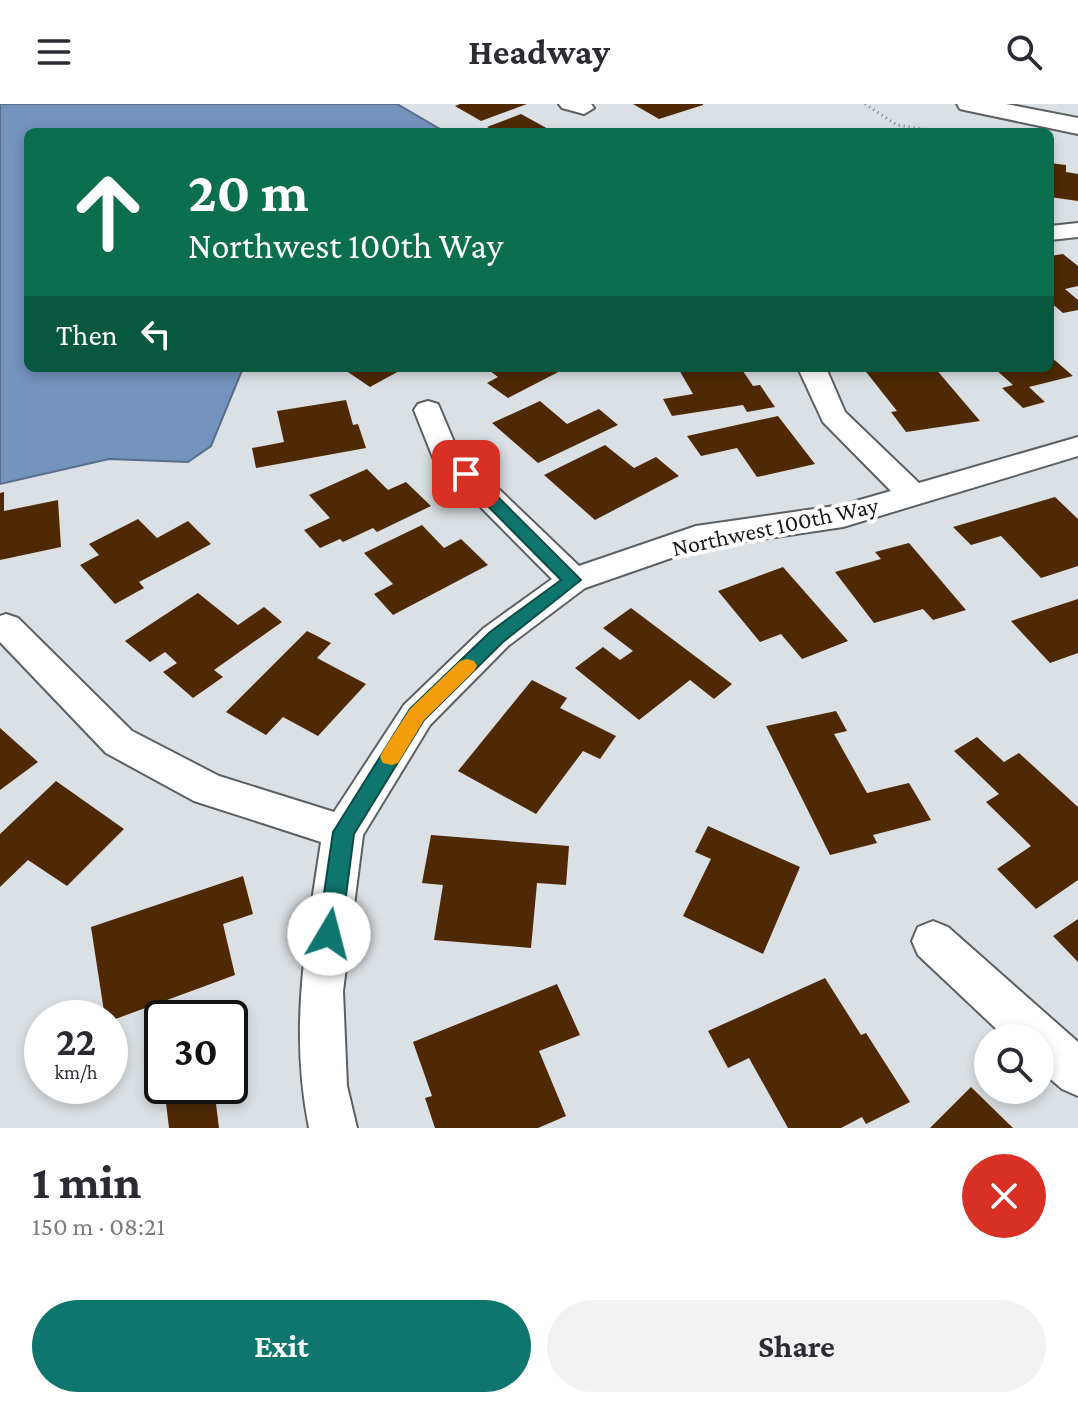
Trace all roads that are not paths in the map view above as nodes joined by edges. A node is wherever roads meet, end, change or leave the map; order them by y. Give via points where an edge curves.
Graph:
1 (969, 104) edge
2 (1042, 104) edge
3 (1078, 111) edge
4 (1078, 126) edge
5 (1078, 230) edge
6 (1054, 233) edge
7 (814, 372) edge
8 (428, 410) dead end
9 (1077, 447) edge
10 (913, 495) junction
11 (573, 580) junction
12 (6, 627) dead end
13 (343, 832) junction
14 (933, 941) dead end
15 (1025, 1024) edge
16 (1054, 1051) edge
17 (1078, 1073) edge
18 (333, 1128) edge

1 - 4 street
2 - 3 street
5 - 6 street
7 - 10 street via 833,416
8 - 11 street via 444,453
9 - 10 street, Northwest 100th Way
10 - 11 street, Northwest 100th Way via 843,516 696,537
11 - 13 street, Northwest 100th Way via 496,637 417,715
12 - 13 street via 119,742 208,789
13 - 18 street via 321,991 324,1086
14 - 15 street
16 - 17 street

